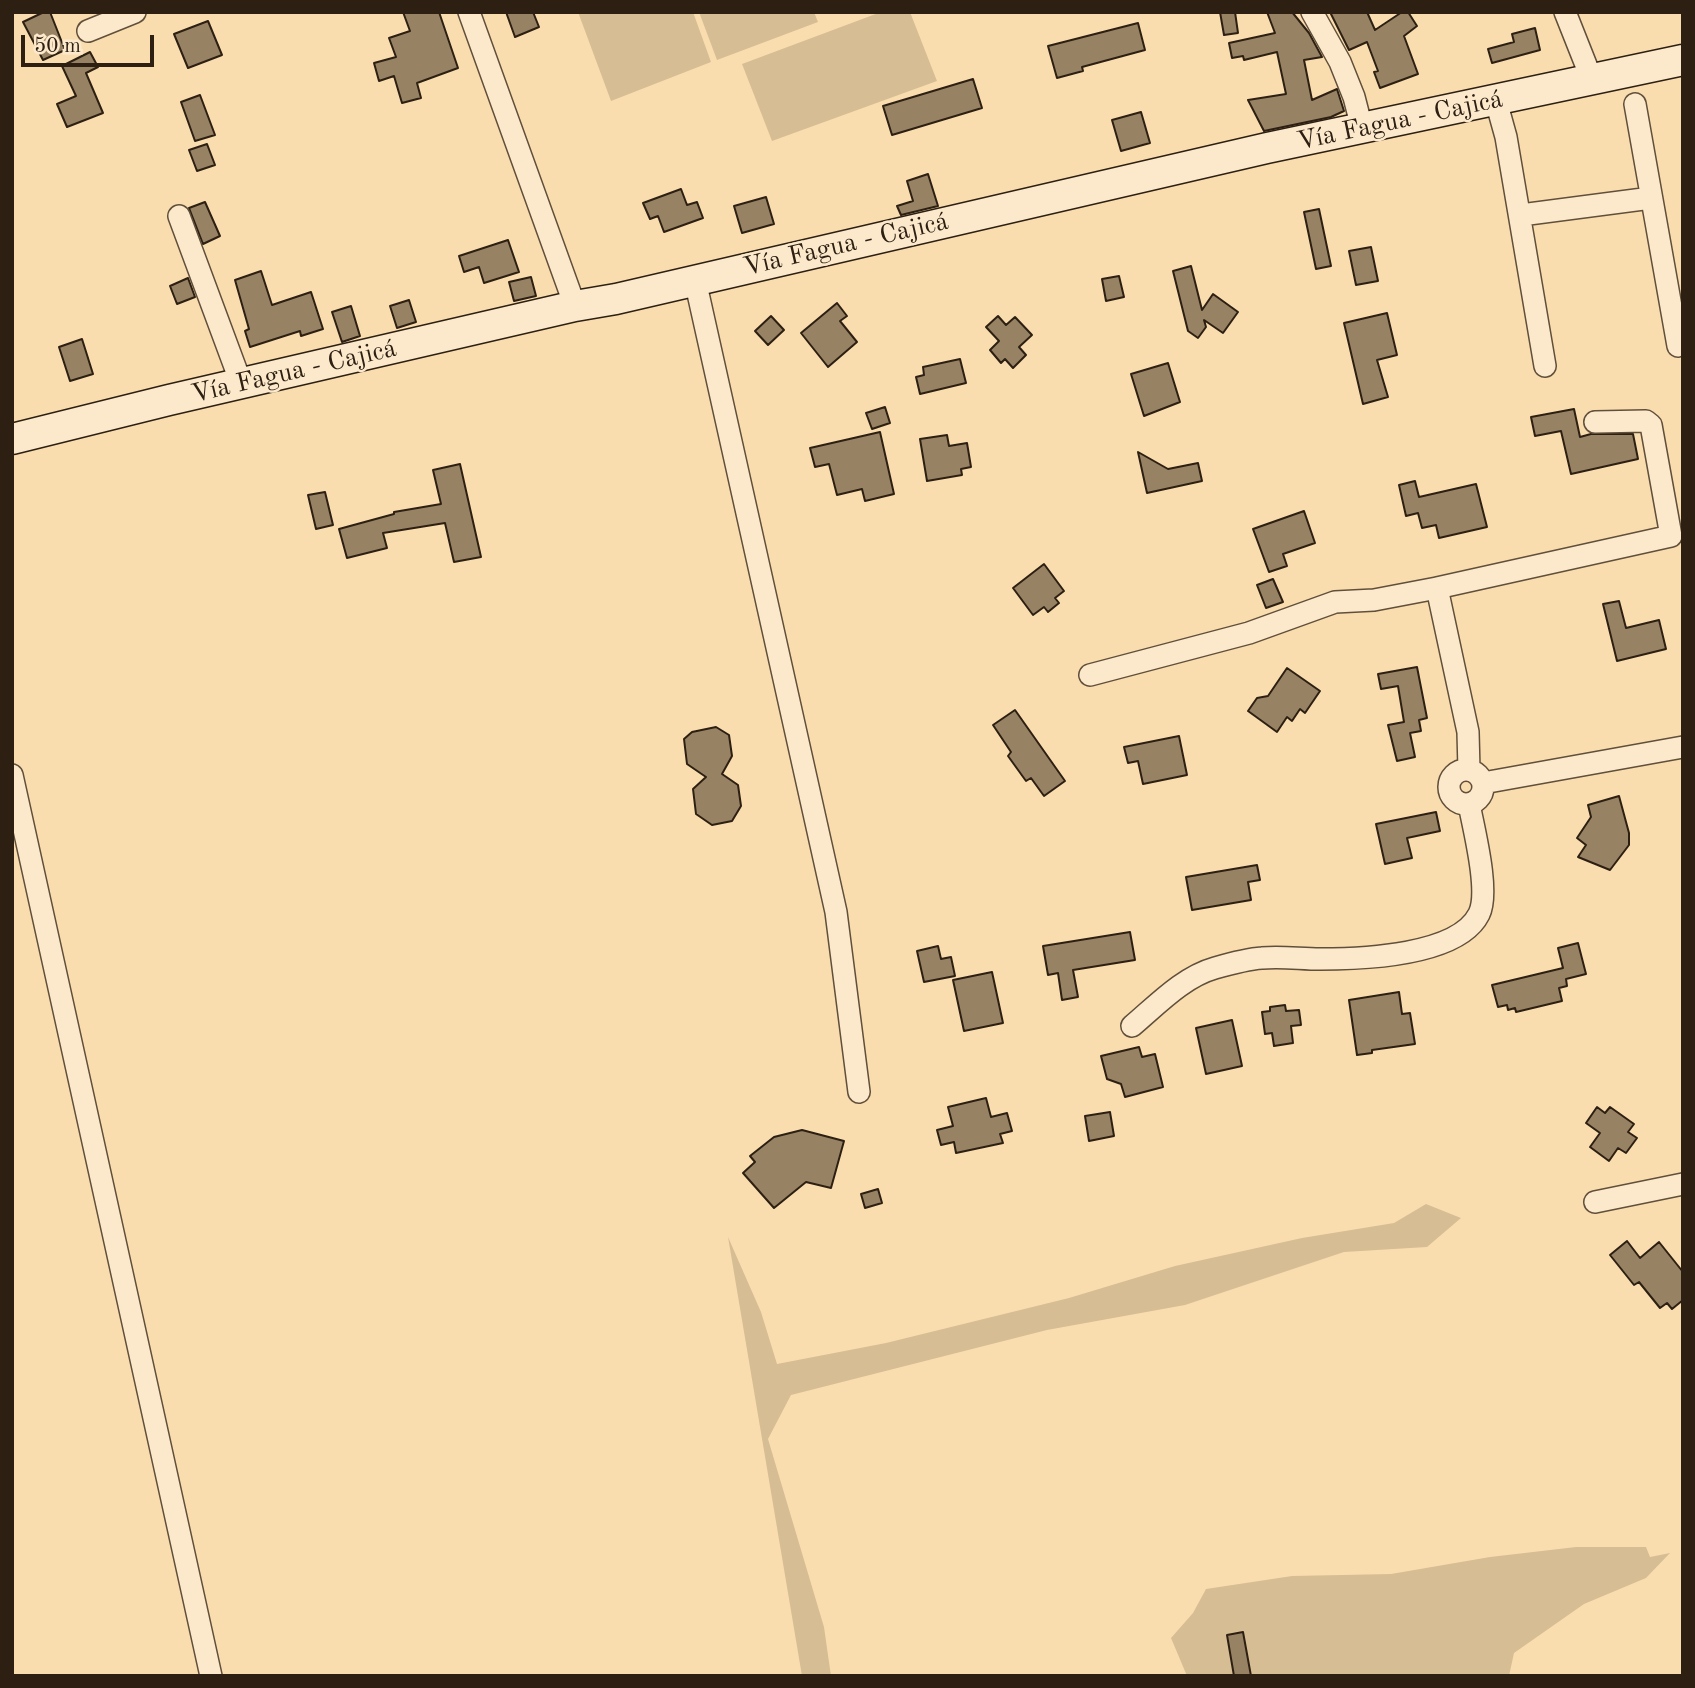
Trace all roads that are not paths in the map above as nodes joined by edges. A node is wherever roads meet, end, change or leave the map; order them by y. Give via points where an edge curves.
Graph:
1 (135, 12) edge
2 (469, 12) edge
3 (1312, 12) edge
4 (1565, 12) edge
5 (88, 31) dead end
6 (1683, 60) edge
7 (1592, 80) junction
8 (1496, 101) junction
9 (1635, 104) dead end
10 (1362, 128) junction
11 (1651, 198) junction
12 (1521, 215) junction
13 (178, 216) dead end
14 (695, 280) junction
15 (575, 306) junction
16 (1678, 346) dead end
17 (1545, 366) dead end
18 (241, 383) junction
19 (1595, 422) dead end
20 (12, 439) edge
21 (1437, 588) junction
22 (1090, 675) dead end
23 (1683, 747) edge
24 (12, 775) edge
25 (1476, 776) junction
26 (1469, 804) junction
27 (1132, 1026) dead end
28 (859, 1092) dead end
29 (1683, 1184) edge
30 (1595, 1202) dead end
31 (211, 1676) edge

1 - 5 street
2 - 15 street
3 - 10 street via 1340,62
4 - 7 street
6 - 7 street, Vía Fagua - Cajicá
7 - 8 street, Vía Fagua - Cajicá
8 - 10 street, Vía Fagua - Cajicá
8 - 12 street
9 - 11 street
10 - 14 street, Vía Fagua - Cajicá
11 - 12 street
11 - 16 street
12 - 17 street
13 - 18 street
14 - 15 street, Vía Fagua - Cajicá
14 - 28 street via 836,912
15 - 18 street, Vía Fagua - Cajicá
18 - 20 street, Vía Fagua - Cajicá
19 - 21 street via 1646,421 1651,425 1671,536
21 - 22 street via 1335,602 1249,633
21 - 25 street
23 - 25 street
24 - 31 street
25 - 26 street via 1480,797
25 - 26 street via 1456,772 1451,779 1453,799
26 - 27 street via 1483,899 1480,913 1458,934 1409,952 1261,958 1212,968 1184,983
29 - 30 street

